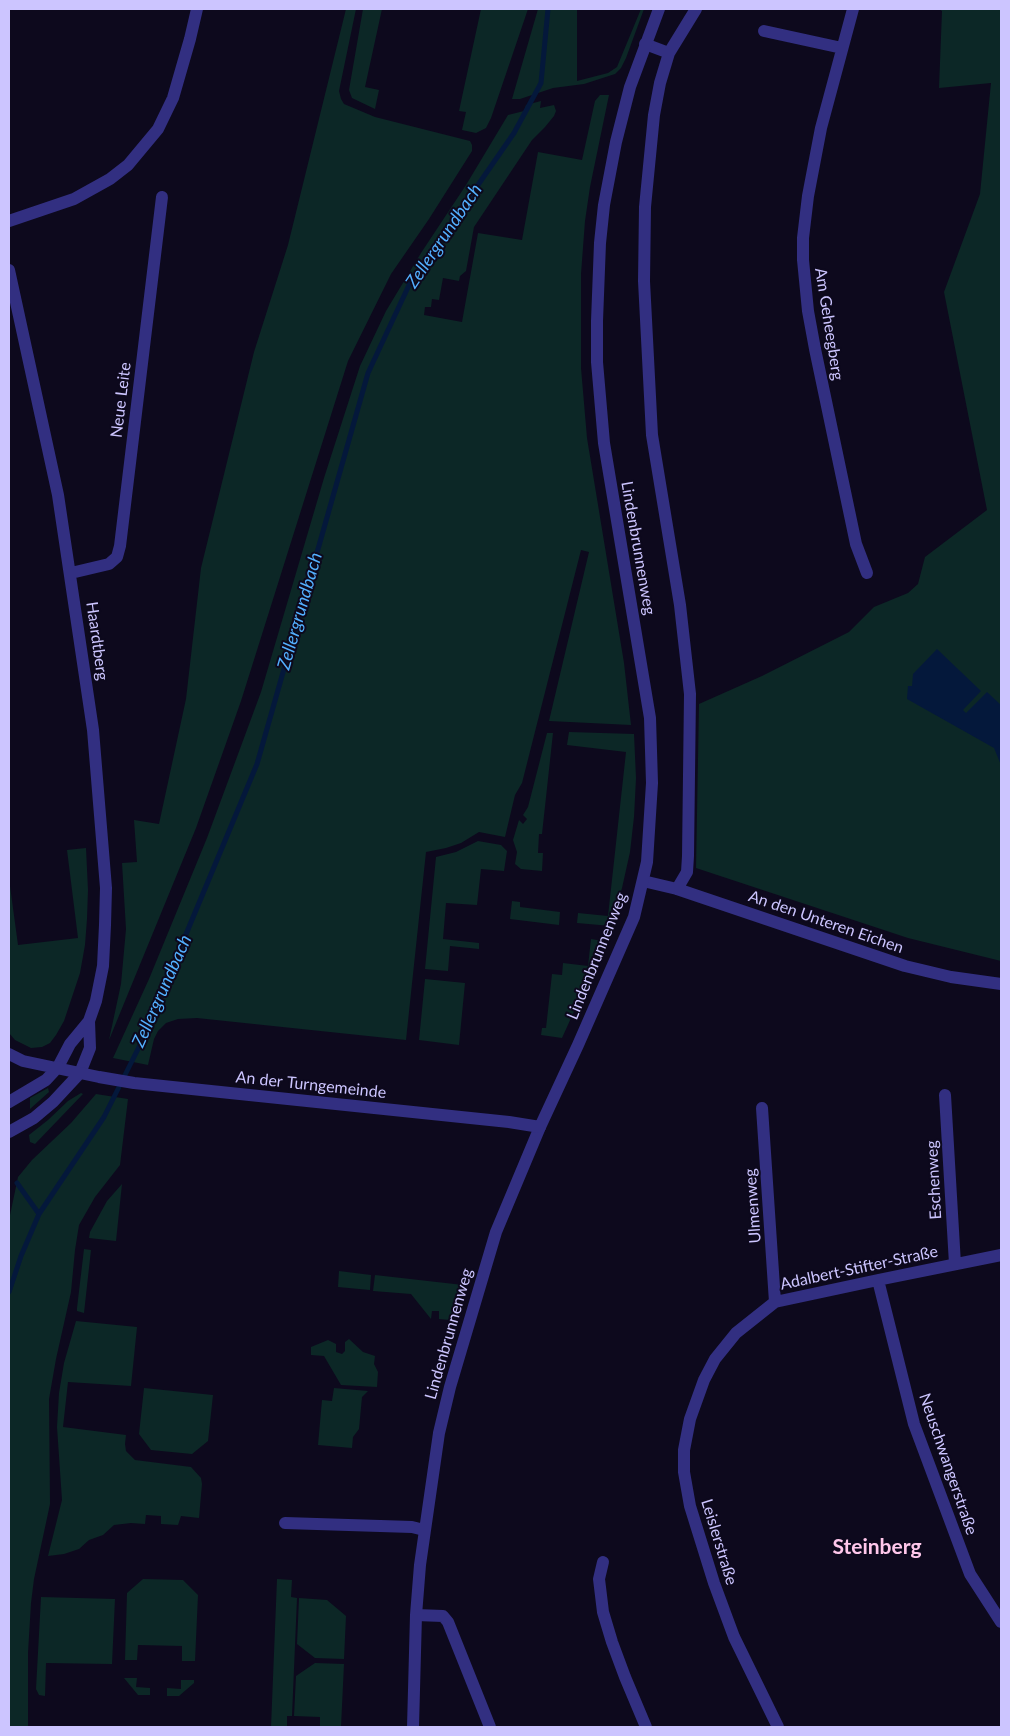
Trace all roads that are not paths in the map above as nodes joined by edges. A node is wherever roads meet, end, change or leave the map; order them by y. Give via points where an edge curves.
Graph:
1 (197, 9) edge
2 (659, 9) edge
3 (696, 9) edge
4 (853, 9) edge
5 (764, 31) dead end
6 (645, 44) junction
7 (842, 48) junction
8 (670, 53) junction
9 (162, 197) dead end
10 (9, 221) edge
11 (9, 270) edge
12 (71, 573) junction
13 (868, 573) dead end
14 (644, 881) junction
15 (677, 888) junction
16 (1001, 984) edge
17 (89, 1021) junction
18 (9, 1054) edge
19 (58, 1067) junction
20 (80, 1073) junction
21 (945, 1095) dead end
22 (9, 1102) edge
23 (762, 1108) dead end
24 (540, 1127) junction
25 (9, 1132) edge
26 (1001, 1255) edge
27 (955, 1264) junction
28 (878, 1280) junction
29 (776, 1302) junction
30 (715, 1359) joint
31 (284, 1523) dead end
32 (424, 1530) junction
33 (603, 1562) dead end
34 (416, 1615) junction
35 (1001, 1622) edge
36 (413, 1727) edge
37 (490, 1727) edge
38 (646, 1727) edge
39 (778, 1727) edge

1 - 10 street via 173,98 158,129 128,165 74,199
2 - 6 street, Lindenbrunnenweg
3 - 8 street
4 - 7 street, Am Geheegberg
5 - 7 street
6 - 8 street
6 - 14 street, Lindenbrunnenweg via 630,87 604,205 597,362 604,443 650,718 651,814
7 - 13 street, Am Geheegberg via 821,128 808,196 803,260 815,349 856,544
8 - 15 street, Lindenbrunnenweg via 654,115 645,207 644,281 652,435 680,606 690,694 687,872
9 - 12 street, Neue Leite via 120,546 117,557 109,564
11 - 12 street, Haardtberg via 58,495
12 - 17 street, Haardtberg via 93,730 106,888 103,966
14 - 15 street, An den Unteren Eichen
14 - 24 street, Lindenbrunnenweg via 631,924
15 - 16 street, An den Unteren Eichen via 905,966
17 - 19 street, Haardtberg via 70,1044
17 - 20 street, Haardtberg via 90,1048
18 - 19 street, An der Turngemeinde
19 - 20 street, An der Turngemeinde
19 - 22 street via 46,1080
20 - 24 street, An der Turngemeinde via 134,1083
20 - 25 street via 34,1118
21 - 27 street, Eschenweg
23 - 29 street, Ulmenweg
24 - 32 street, Lindenbrunnenweg via 496,1232 458,1359 439,1433
26 - 27 street, Adalbert-Stifter-Straße
27 - 28 street, Adalbert-Stifter-Straße
28 - 29 street, Adalbert-Stifter-Straße
28 - 35 street, Neuschwangerstraße via 914,1424 970,1574
29 - 30 street, Adalbert-Stifter-Straße via 736,1333
30 - 39 street, Leislerstraße via 690,1419 684,1472 690,1506 717,1592 734,1637
31 - 32 street
32 - 34 street, Lindenbrunnenweg
33 - 38 street via 600,1579 603,1612
34 - 36 street, Lindenbrunnenweg
34 - 37 street via 442,1616 448,1622

